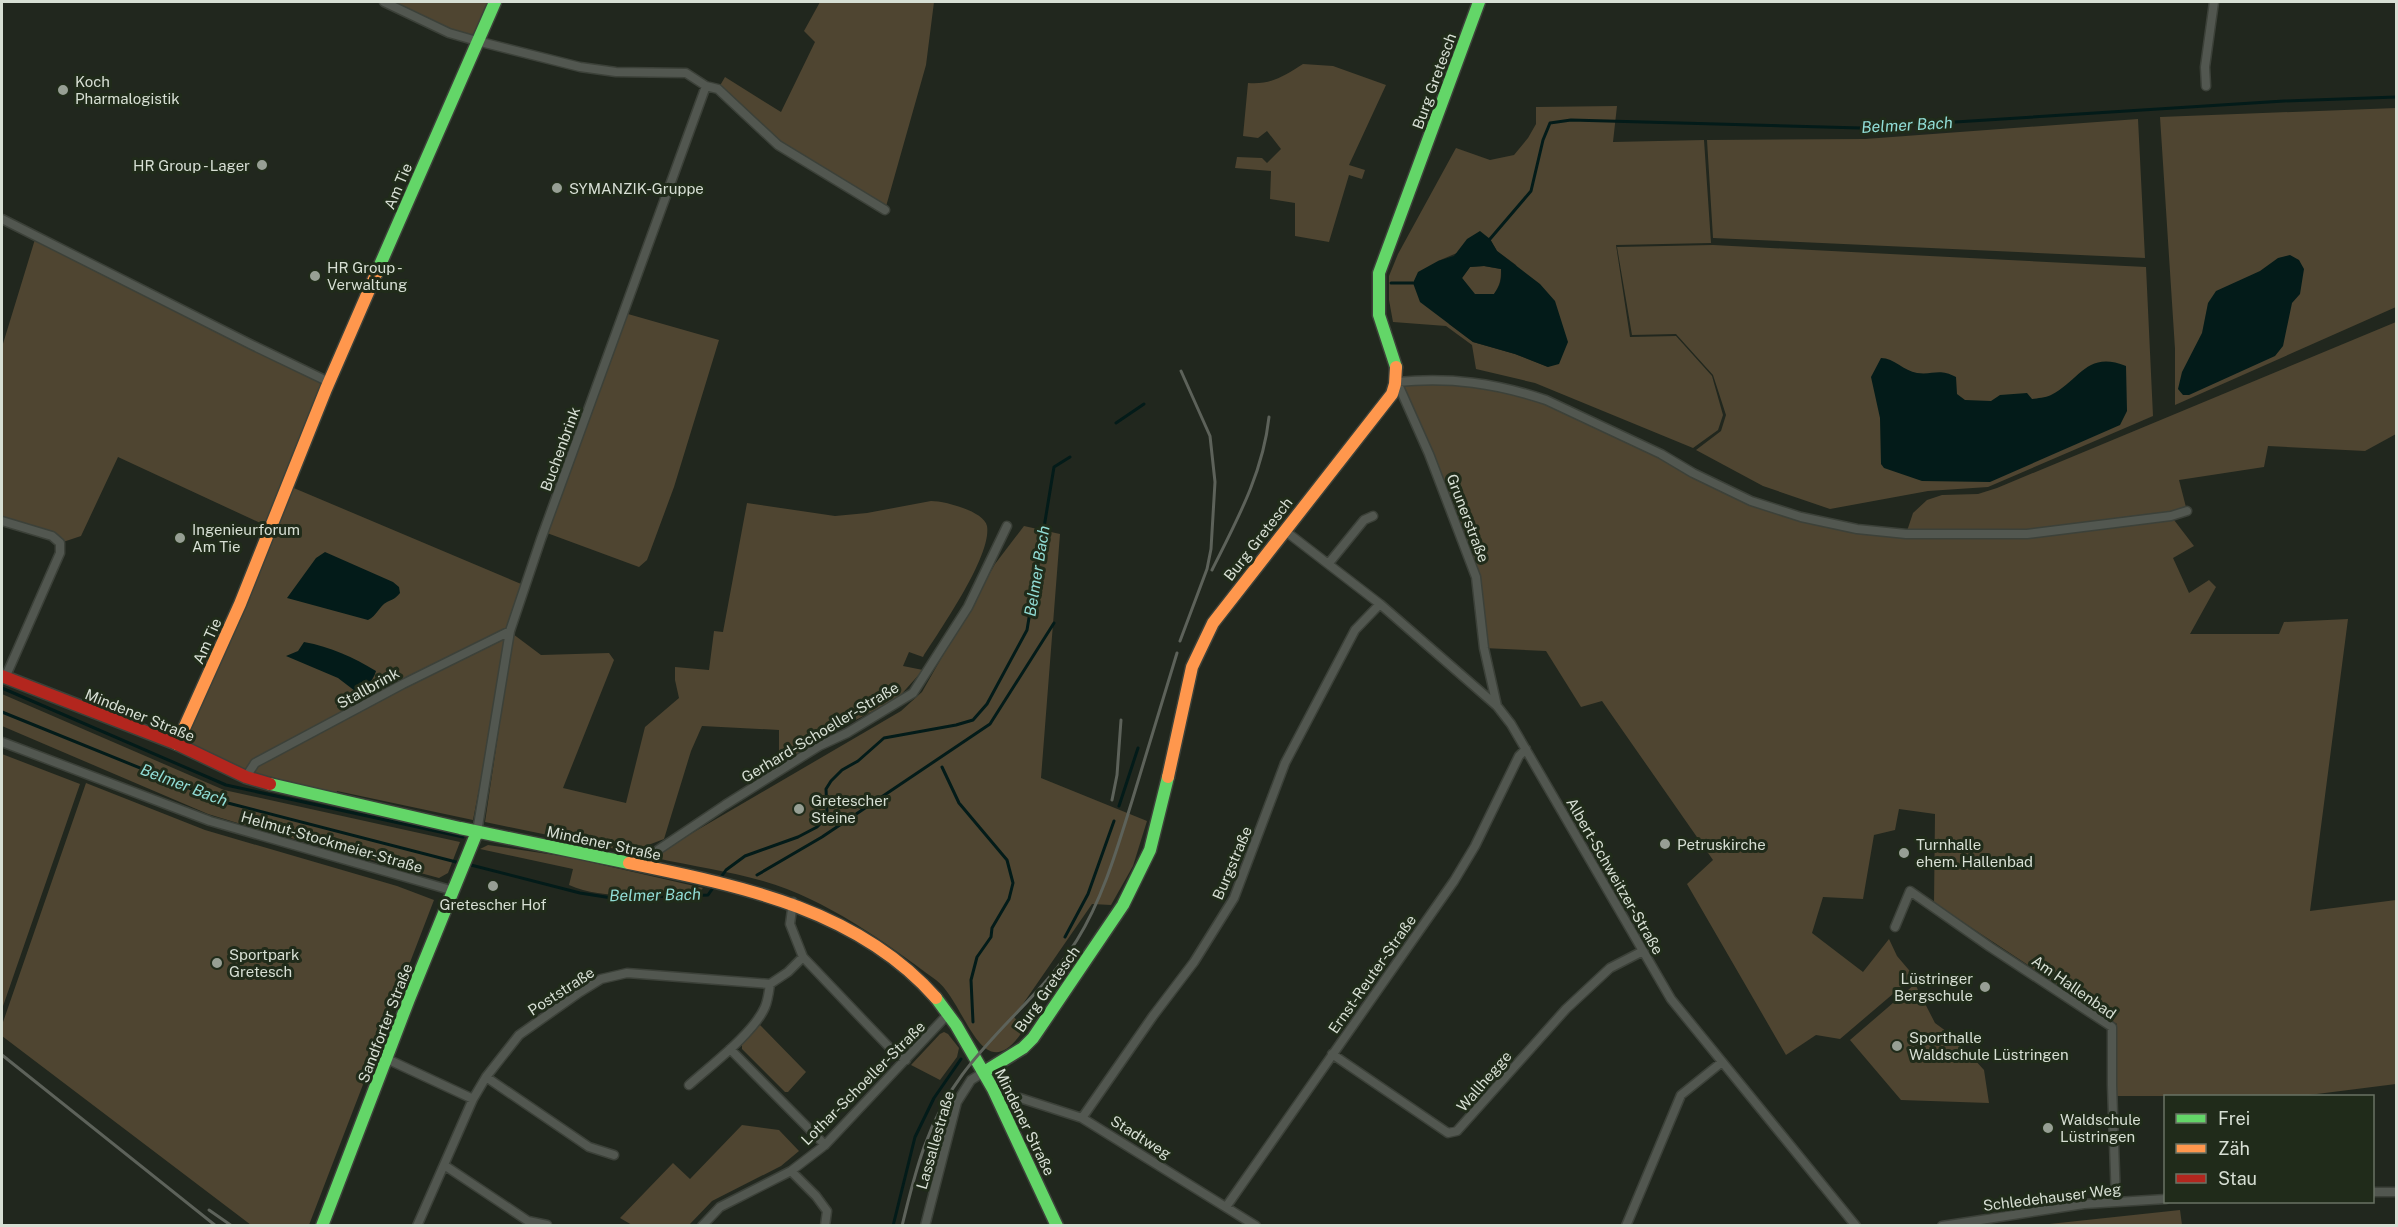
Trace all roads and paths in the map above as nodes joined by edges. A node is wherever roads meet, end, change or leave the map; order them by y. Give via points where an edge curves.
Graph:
1 (384, 2) edge
2 (495, 2) edge
3 (1479, 2) edge
4 (2214, 2) edge
5 (477, 41) junction
6 (706, 86) junction
7 (2206, 86) dead end
8 (885, 210) dead end
9 (2, 219) edge
10 (329, 382) junction
11 (1397, 382) junction
12 (2187, 511) dead end
13 (1373, 516) dead end
14 (2, 520) edge
15 (1007, 526) dead end
16 (1284, 530) junction
17 (1329, 563) junction
18 (1380, 604) junction
19 (510, 631) junction
20 (3, 677) edge
21 (1497, 706) junction
22 (2, 742) edge
23 (177, 744) junction
24 (1526, 749) junction
25 (246, 777) junction
26 (477, 832) junction
27 (646, 867) junction
28 (454, 891) junction
29 (793, 902) junction
30 (1895, 927) dead end
31 (1643, 951) junction
32 (804, 957) junction
33 (770, 984) junction
34 (949, 1013) junction
35 (730, 1049) junction
36 (1332, 1054) junction
37 (387, 1059) junction
38 (906, 1060) junction
39 (1722, 1062) junction
40 (984, 1072) junction
41 (486, 1077) junction
42 (689, 1085) dead end
43 (473, 1099) junction
44 (1002, 1102) junction
45 (1082, 1118) junction
46 (825, 1145) junction
47 (614, 1155) dead end
48 (444, 1165) junction
49 (791, 1171) junction
50 (2374, 1192) edge
51 (2397, 1192) edge
52 (2164, 1199) edge
53 (2116, 1202) junction
54 (1226, 1207) junction
55 (322, 1226) edge
56 (417, 1226) edge
57 (547, 1226) edge
58 (702, 1226) edge
59 (825, 1226) edge
60 (925, 1226) edge
61 (1057, 1226) edge
62 (1256, 1226) edge
63 (1626, 1226) edge
64 (1856, 1226) edge
65 (1942, 1226) edge

1 - 5 street via 449,33
2 - 5 street, Am Tie
3 - 11 street, Burg Gretesch via 1379,273 1380,323 1397,366
4 - 7 street
5 - 6 street via 580,67 686,73
5 - 10 street, Am Tie
6 - 8 street via 718,89 778,145
6 - 19 street, Buchenbrink
9 - 10 street
10 - 23 street, Am Tie via 284,499
11 - 12 street via 1479,382 1529,394 1661,454 1751,501 1857,530 2027,534
11 - 16 street, Burg Gretesch via 1392,394
11 - 21 street, Grunerstraße via 1476,577 1484,648
13 - 17 street via 1364,520
14 - 20 street via 52,536 60,543 60,553
15 - 27 street, Gerhard-Schoeller-Straße via 968,607 913,693 725,804 650,856
16 - 17 street, Albert-Schweitzer-Straße
16 - 40 street, Burg Gretesch via 1213,623 1196,655 1157,827 1123,905 1033,1038
17 - 18 street, Albert-Schweitzer-Straße
18 - 21 street, Albert-Schweitzer-Straße
18 - 45 street, Burgstraße via 1355,630 1285,763 1234,898 1194,962
19 - 25 street, Stallbrink via 255,763
19 - 26 street, Buchenbrink
20 - 23 street, Mindener Straße
21 - 24 street, Albert-Schweitzer-Straße
22 - 28 street, Helmut-Stockmeier-Straße via 210,822
23 - 25 street, Mindener Straße
24 - 31 street, Albert-Schweitzer-Straße
24 - 36 street, Ernst-Reuter-Straße via 1454,881
25 - 26 street, Mindener Straße
26 - 27 street, Mindener Straße
26 - 28 street, Sandforter Straße
27 - 29 street, Mindener Straße
28 - 37 street, Sandforter Straße
29 - 32 street via 790,924
29 - 34 street, Mindener Straße via 876,946 912,973
30 - 53 street, Am Hallenbad via 1910,891 2112,1028
31 - 36 street, Wallhegge via 1610,968 1566,1009 1457,1131 1448,1133
31 - 39 street, Albert-Schweitzer-Straße via 1671,999
32 - 33 street
32 - 38 street via 877,1035
33 - 35 street via 766,1006
33 - 41 street, Poststraße via 627,973 602,979 519,1035
34 - 38 street, Lothar-Schoeller-Straße
34 - 40 street, Mindener Straße
35 - 42 street
35 - 46 street
36 - 54 street, Ernst-Reuter-Straße
37 - 43 street
37 - 55 street, Sandforter Straße
38 - 46 street, Lothar-Schoeller-Straße
39 - 63 street via 1681,1095
39 - 64 street, Albert-Schweitzer-Straße
40 - 44 street, Mindener Straße
40 - 60 street, Lassallestraße via 971,1080 957,1102
41 - 43 street, Poststraße
41 - 47 street via 589,1147
43 - 48 street, Poststraße
44 - 45 street, Stadtweg via 1020,1098
44 - 61 street, Mindener Straße
45 - 54 street, Stadtweg
46 - 49 street, Lothar-Schoeller-Straße
48 - 56 street, Poststraße
48 - 57 street via 528,1221
49 - 58 street, Lothar-Schoeller-Straße via 720,1207
49 - 59 street via 827,1211
50 - 51 street
52 - 53 street, Schledehauser Weg
53 - 65 street, Schledehauser Weg
54 - 62 street, Stadtweg

